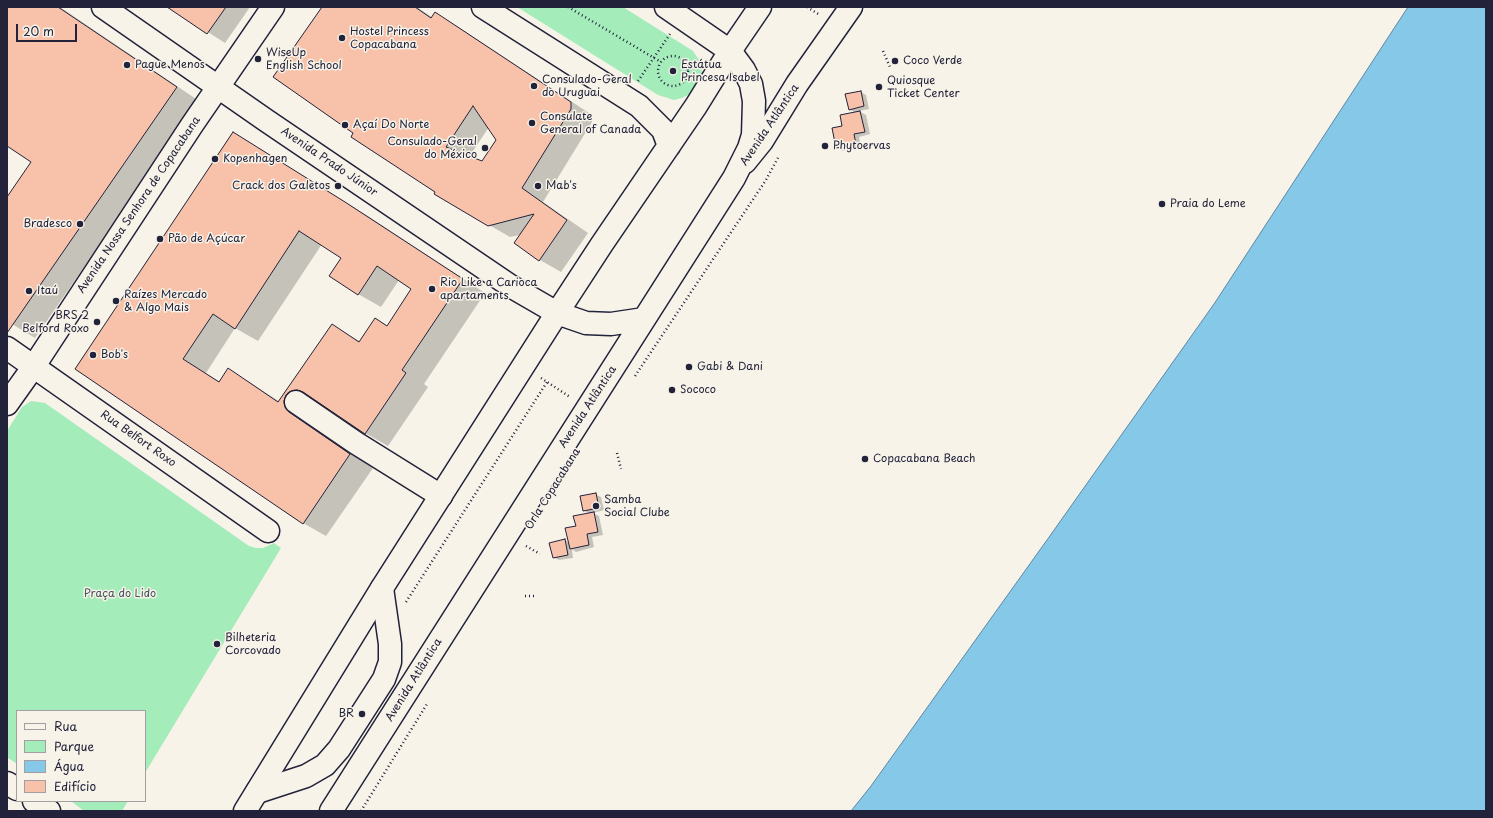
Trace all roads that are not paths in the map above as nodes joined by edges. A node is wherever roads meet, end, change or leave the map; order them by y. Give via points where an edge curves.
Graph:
1 (103, 7) edge
2 (273, 7) edge
3 (483, 7) edge
4 (760, 7) edge
5 (851, 7) edge
6 (674, 12) edge
7 (730, 51) junction
8 (218, 87) junction
9 (669, 146) junction
10 (734, 178) junction
11 (557, 313) junction
12 (644, 320) junction
13 (7, 348) edge
14 (34, 366) junction
15 (296, 402) dead end
16 (7, 404) edge
17 (441, 496) junction
18 (268, 531) dead end
19 (382, 588) junction
20 (7, 783) edge
21 (16, 788) edge
22 (257, 792) junction
23 (36, 802) edge
24 (49, 811) edge
25 (245, 811) edge
26 (331, 811) edge

1 - 8 main road, Avenida Prado Júnior
2 - 8 main road, Avenida Nossa Senhora de Copacabana
3 - 9 main road via 639,106 663,130
4 - 7 main road
5 - 10 main road, Avenida Atlântica via 797,84 762,141
6 - 7 main road
7 - 9 main road
7 - 10 main road via 744,70 754,101 753,135
8 - 11 main road, Avenida Prado Júnior via 512,287
8 - 14 main road, Avenida Nossa Senhora de Copacabana
9 - 11 main road
10 - 12 main road, Avenida Atlântica
11 - 12 main road, Avenida Prado Júnior via 586,323 611,324
11 - 17 main road
12 - 26 main road, Avenida Atlântica
13 - 14 main road, Rua Belfort Roxo
14 - 16 main road, Avenida Nossa Senhora de Copacabana
14 - 18 main road, Rua Belfort Roxo
15 - 17 main road
17 - 19 main road
19 - 22 main road
19 - 22 main road via 390,662 384,679 339,750 325,765 306,776
20 - 21 main road
22 - 25 main road
23 - 24 main road

